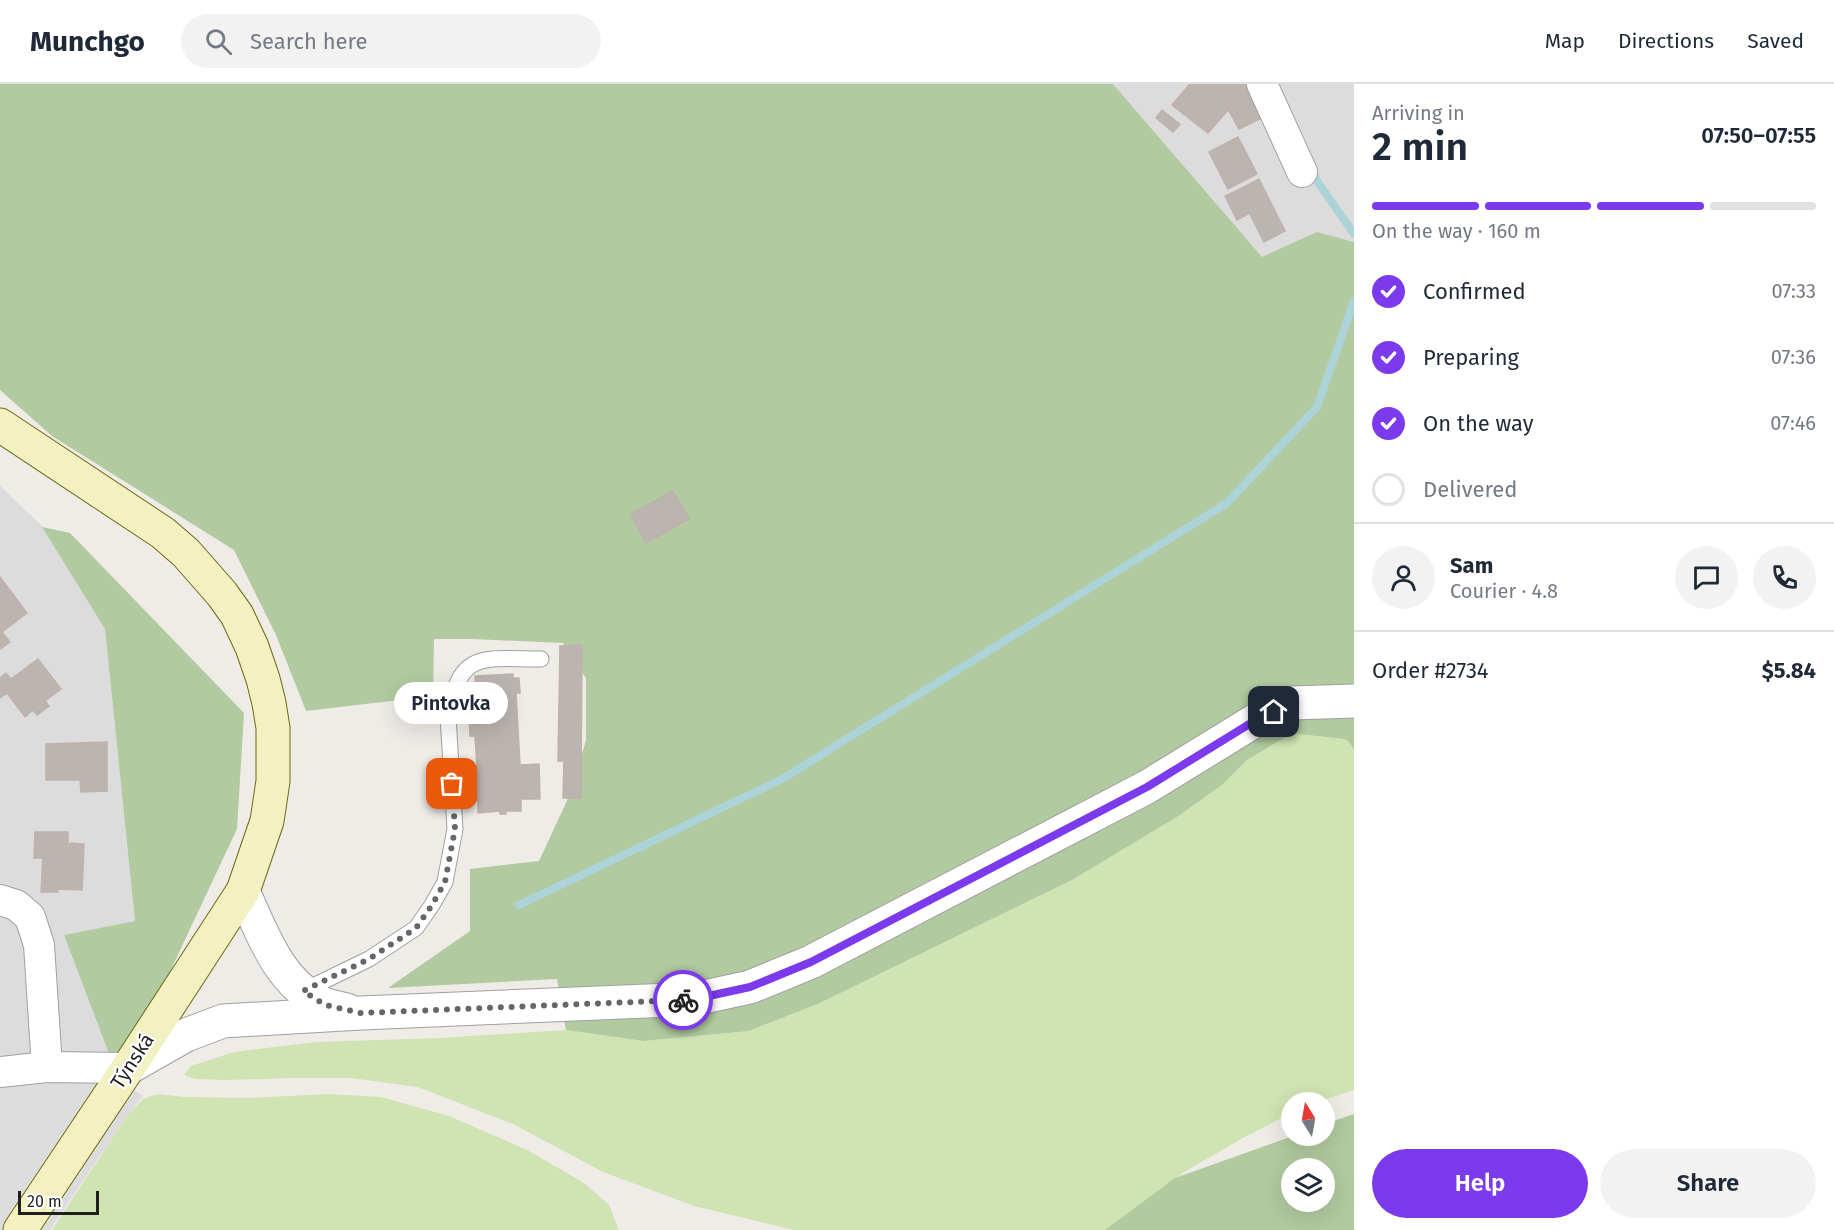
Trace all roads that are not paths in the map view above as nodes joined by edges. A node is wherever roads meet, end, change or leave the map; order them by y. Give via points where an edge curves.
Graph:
1 (1262, 84) edge
2 (1302, 172) dead end
3 (0, 425) edge
4 (541, 659) dead end
5 (1354, 701) edge
6 (243, 891) junction
7 (0, 900) edge
8 (303, 991) junction
9 (361, 1013) junction
10 (48, 1067) junction
11 (128, 1068) junction
12 (0, 1072) edge
13 (20, 1230) edge

1 - 2 street
3 - 6 main road, Týnská via 163,533 206,574 237,615 263,679 274,754 267,821
4 - 8 lane via 478,661 456,683 448,717 455,829 445,882 422,920 369,959
5 - 9 street via 1292,703 1256,720 1137,792 811,962 750,987 695,999
6 - 8 street via 282,969
6 - 11 main road, Týnská
7 - 10 street via 16,905 30,917 39,945
8 - 9 street via 325,1005
9 - 11 street via 223,1021 186,1035
10 - 11 street
10 - 12 street
11 - 13 main road, Týnská

